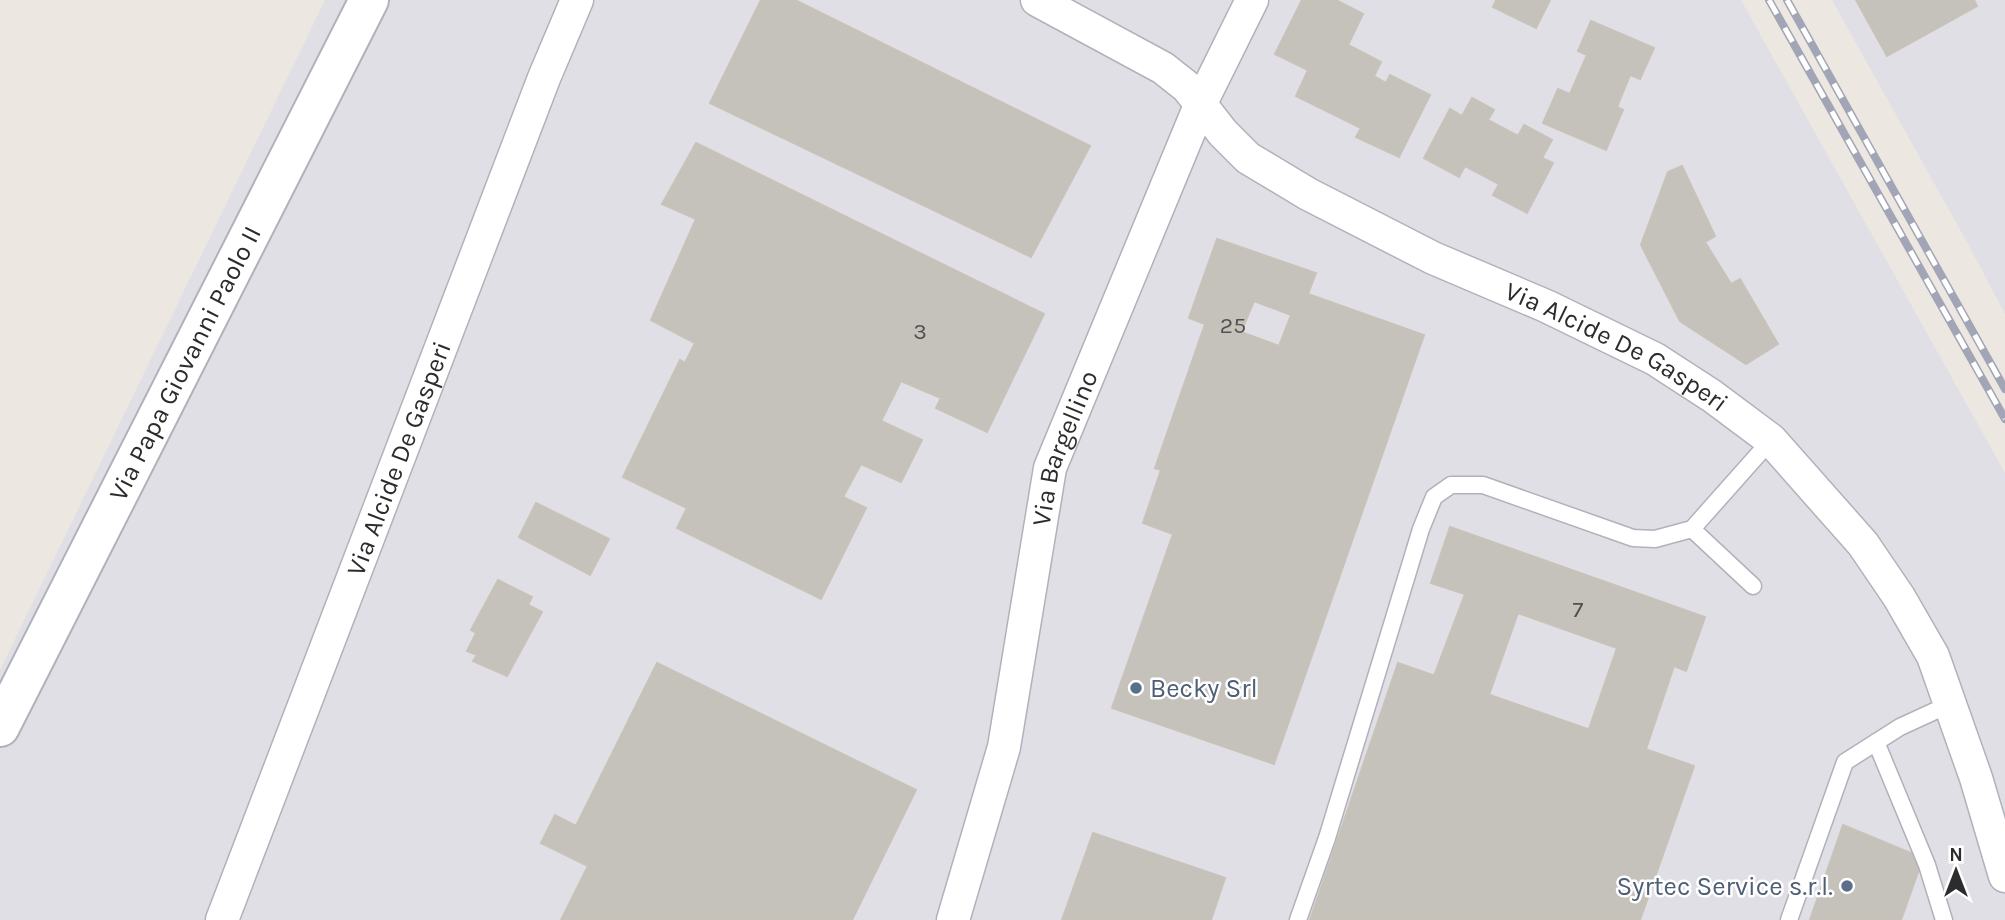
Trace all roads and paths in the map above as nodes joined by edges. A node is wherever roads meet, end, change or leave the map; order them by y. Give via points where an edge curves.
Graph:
1 (369, 0) edge
2 (577, 0) edge
3 (1037, 0) edge
4 (1252, 0) edge
5 (1201, 103) junction
6 (1771, 440) junction
7 (1692, 528) junction
8 (1753, 586) dead end
9 (1950, 704) junction
10 (0, 727) edge
11 (1876, 742) junction
12 (2005, 876) edge
13 (222, 920) edge
14 (953, 920) edge
15 (1298, 920) edge
16 (1789, 920) edge
17 (1944, 920) edge

1 - 10 main road, Via Papa Giovanni Paolo II
2 - 13 street, Via Alcide De Gasperi
3 - 5 street, Via Alcide De Gasperi via 1163,68
4 - 5 street, Via Bargellino
5 - 6 street, Via Alcide De Gasperi via 1248,158 1298,188 1433,258 1630,346 1712,396
5 - 14 street, Via Bargellino via 1050,468 1004,747
6 - 7 lane
6 - 9 street, Via Alcide De Gasperi via 1863,544 1899,597 1933,656
7 - 8 lane
7 - 15 lane via 1655,538 1633,538 1483,485 1451,485 1434,498
9 - 11 lane
9 - 12 street, Via Alcide De Gasperi
11 - 16 lane via 1845,762
11 - 17 lane via 1927,865

